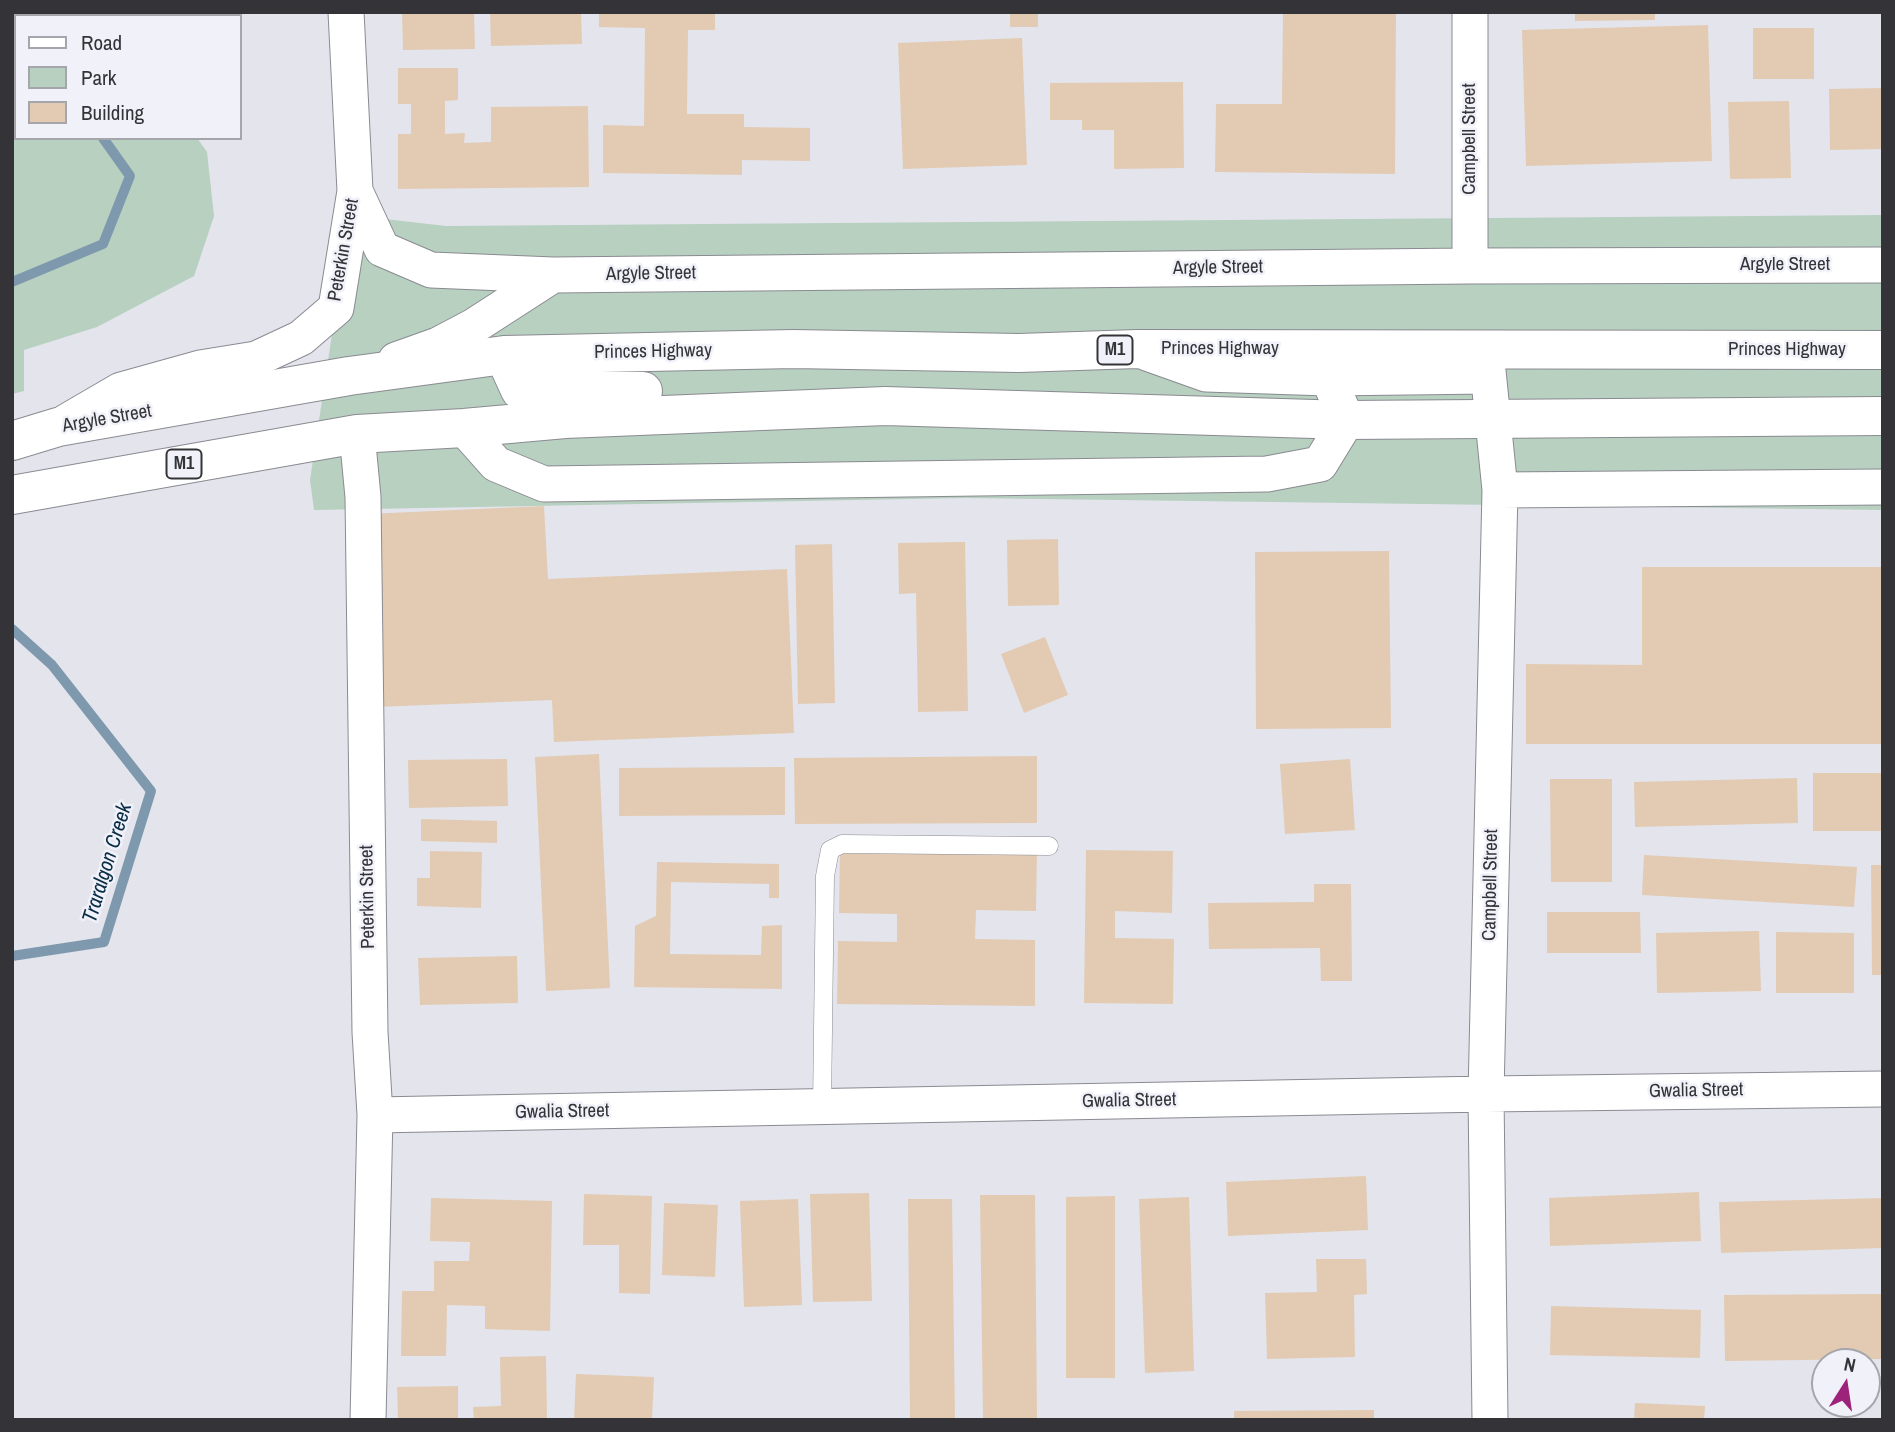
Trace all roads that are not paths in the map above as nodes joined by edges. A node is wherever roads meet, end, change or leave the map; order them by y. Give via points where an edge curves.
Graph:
1 (346, 12) edge
2 (1470, 12) edge
3 (355, 191) junction
4 (1883, 265) edge
5 (1470, 266) junction
6 (553, 275) junction
7 (494, 312) junction
8 (1137, 349) junction
9 (1883, 350) edge
10 (504, 355) junction
11 (1487, 363) junction
12 (349, 376) junction
13 (1328, 378) junction
14 (885, 406) junction
15 (1883, 416) edge
16 (1493, 418) junction
17 (1348, 420) junction
18 (58, 427) junction
19 (464, 428) junction
20 (356, 434) junction
21 (12, 441) edge
22 (1883, 487) edge
23 (1500, 490) junction
24 (12, 495) edge
25 (1049, 846) dead end
26 (1883, 1089) edge
27 (1486, 1094) junction
28 (822, 1107) junction
29 (375, 1115) junction
30 (368, 1420) edge
31 (1490, 1420) edge

1 - 3 street, Peterkin Street
2 - 5 street, Campbell Street
3 - 6 street, Argyle Street via 382,249 431,270
3 - 18 street, Peterkin Street via 336,308 301,338 257,359 200,368 121,390
4 - 5 street, Argyle Street
5 - 6 street, Argyle Street
6 - 7 street, Argyle Street
7 - 10 street
7 - 12 street, Argyle Street via 438,345
8 - 10 highway, Princes Highway / M1
8 - 11 highway, Princes Highway / M1
8 - 13 street via 1206,374
9 - 11 highway, Princes Highway / M1
10 - 12 highway, Princes Highway / M1
10 - 14 highway via 520,390 785,393
11 - 13 street
11 - 16 street, Campbell Street
12 - 18 highway, Argyle Street / M1
12 - 20 highway, Peterkin Street
13 - 17 street
14 - 17 highway, M1
14 - 19 highway, M1 via 565,419
15 - 16 highway, M1
16 - 17 highway, M1
16 - 23 street, Campbell Street
17 - 19 street via 1320,464 1267,474 544,484 496,464
18 - 21 highway, Argyle Street / M1
19 - 20 highway, M1
20 - 24 highway, M1
20 - 29 street, Peterkin Street via 363,497
22 - 23 street
23 - 27 street, Campbell Street
25 - 28 lane via 842,844 830,850 825,876
26 - 27 street, Gwalia Street
27 - 28 street, Gwalia Street
27 - 31 street, Campbell Street
28 - 29 street, Gwalia Street
29 - 30 street, Peterkin Street

